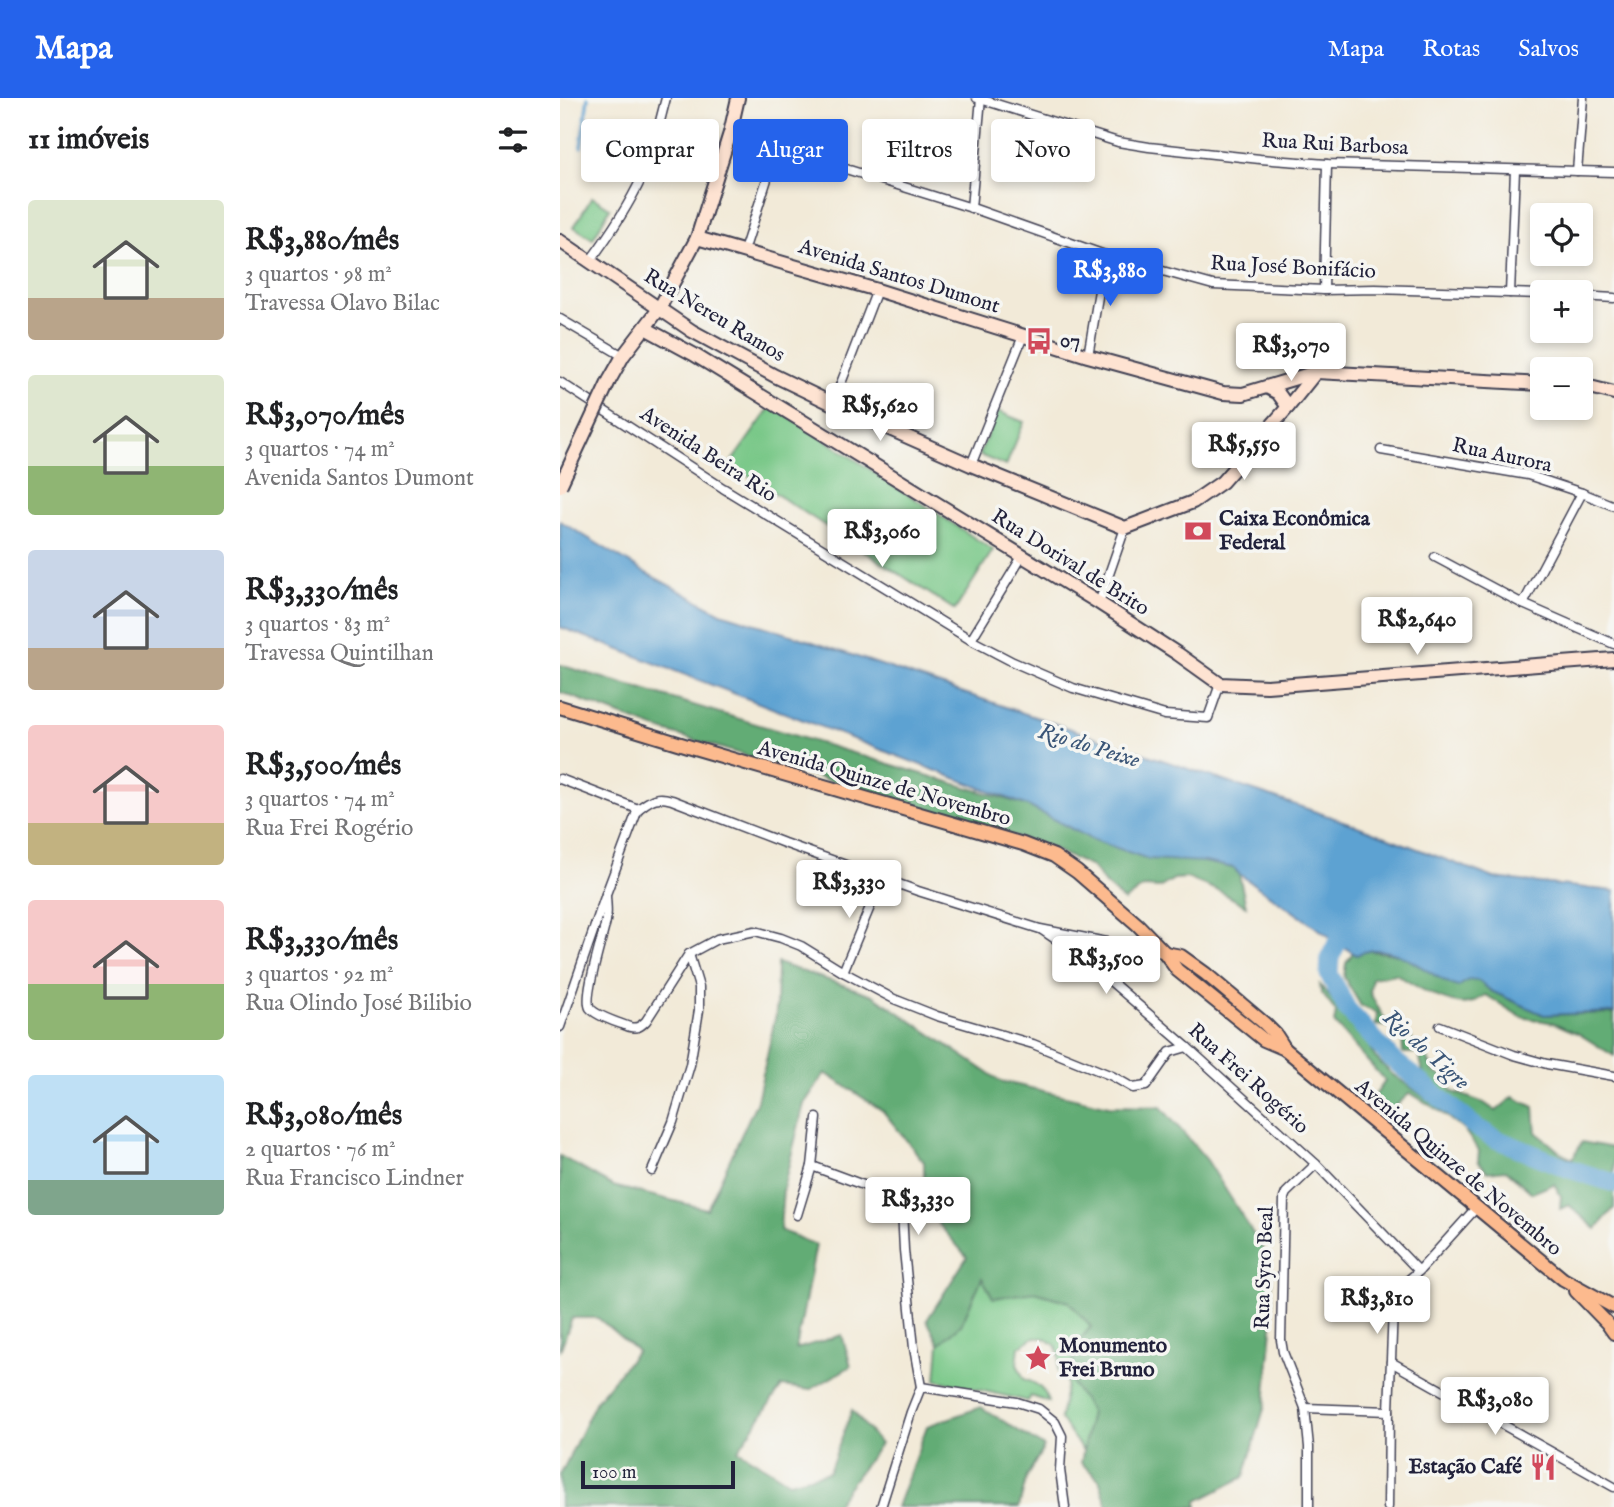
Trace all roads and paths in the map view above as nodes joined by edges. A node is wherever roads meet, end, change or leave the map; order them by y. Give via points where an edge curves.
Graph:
1 (666, 98) edge
2 (738, 98) edge
3 (980, 98) edge
4 (1583, 98) edge
5 (730, 133) junction
6 (733, 134) edge
7 (1327, 164) junction
8 (848, 170) edge
9 (1515, 170) junction
10 (1577, 171) junction
11 (1614, 172) edge
12 (766, 182) edge
13 (971, 208) junction
14 (696, 238) junction
15 (560, 241) edge
16 (744, 251) junction
17 (1105, 255) junction
18 (590, 261) junction
19 (877, 290) junction
20 (1325, 290) junction
21 (1510, 293) junction
22 (1530, 294) edge
23 (1593, 297) edge
24 (1614, 298) edge
25 (659, 309) junction
26 (560, 319) edge
27 (645, 328) junction
28 (1023, 336) junction
29 (624, 356) junction
30 (1088, 356) junction
31 (1316, 372) junction
32 (560, 382) edge
33 (1530, 383) edge
34 (1267, 387) junction
35 (1593, 388) edge
36 (1614, 393) edge
37 (833, 404) junction
38 (1288, 407) junction
39 (1381, 450) dead end
40 (971, 465) junction
41 (560, 486) edge
42 (1582, 493) junction
43 (1614, 506) edge
44 (1125, 528) junction
45 (1023, 555) junction
46 (1435, 557) dead end
47 (1099, 603) junction
48 (1523, 604) junction
49 (971, 640) junction
50 (1614, 644) edge
51 (1614, 659) edge
52 (1220, 684) junction
53 (560, 706) edge
54 (560, 779) edge
55 (638, 809) junction
56 (882, 878) junction
57 (606, 894) junction
58 (1040, 929) junction
59 (1165, 953) junction
60 (689, 954) junction
61 (843, 972) junction
62 (1206, 974) junction
63 (1203, 990) junction
64 (1244, 1006) junction
65 (1230, 1012) junction
66 (1440, 1026) dead end
67 (560, 1027) edge
68 (1186, 1046) junction
69 (1285, 1049) junction
70 (1614, 1076) edge
71 (817, 1118) dead end
72 (1316, 1164) junction
73 (812, 1166) junction
74 (652, 1171) dead end
75 (1476, 1208) junction
76 (797, 1215) dead end
77 (1419, 1271) junction
78 (1563, 1279) junction
79 (1614, 1307) edge
80 (1612, 1326) edge
81 (1391, 1362) junction
82 (921, 1387) junction
83 (1305, 1408) junction
84 (1389, 1411) junction
85 (1614, 1487) edge
86 (881, 1507) edge
87 (1065, 1507) edge
88 (1309, 1507) edge
89 (1388, 1507) edge

1 - 18 street via 643,176
2 - 5 street
3 - 7 street, Rua Rui Barbosa via 1118,142
3 - 13 street
4 - 10 street
5 - 6 street, Rua José Bonifácio
5 - 14 street
7 - 9 street, Rua Rui Barbosa
7 - 20 street
8 - 13 street, Rua José Bonifácio
9 - 10 street, Rua Rui Barbosa
9 - 21 street
10 - 11 street, Rua Rui Barbosa
12 - 16 street
13 - 17 street, Rua José Bonifácio
14 - 16 street, Avenida Santos Dumont
14 - 25 street
15 - 18 street, Rua Nereu Ramos
16 - 19 street, Avenida Santos Dumont
17 - 20 street, Rua José Bonifácio via 1213,285
17 - 30 street
18 - 25 street, Rua Nereu Ramos
19 - 28 street, Avenida Santos Dumont
19 - 37 street
20 - 21 street, Rua José Bonifácio
21 - 22 street, Rua José Bonifácio
23 - 24 street
25 - 27 street
25 - 37 street, Rua Nereu Ramos
26 - 29 street
27 - 29 street
27 - 45 street, Rua Dorival de Brito
28 - 30 street, Avenida Santos Dumont
28 - 40 street
29 - 41 street, bridge
30 - 34 street, Avenida Santos Dumont via 1223,393 1242,394
31 - 33 street, Avenida Santos Dumont
31 - 34 street, Avenida Santos Dumont
31 - 38 street
32 - 49 street, Avenida Beira Rio
34 - 38 street
35 - 36 street
37 - 40 street, Rua Nereu Ramos
38 - 44 street via 1223,482 1193,502
39 - 42 street, Rua Aurora via 1528,475
40 - 44 street, Rua Nereu Ramos
42 - 43 street, Rua Aurora
42 - 48 street
44 - 47 street
45 - 47 street, Rua Dorival de Brito
45 - 49 street
46 - 48 street
47 - 52 street, Rua Dorival de Brito
48 - 50 street
49 - 52 street, Avenida Beira Rio via 1073,688 1165,715 1208,718
51 - 52 street via 1267,686
53 - 59 main road, Avenida Quinze de Novembro via 1054,856 1104,894
54 - 55 street
55 - 56 street, Rua Frei Rogério via 662,797
55 - 57 street
56 - 58 street, Rua Frei Rogério
56 - 61 street
57 - 60 street via 607,919 587,1002 596,1013 629,1027 641,1026
57 - 67 street
58 - 59 street, Rua Frei Rogério
58 - 68 street, Rua Frei Rogério via 1086,960
59 - 62 main road, Avenida Quinze de Novembro via 1181,956
59 - 63 main road, Avenida Quinze de Novembro via 1177,970
60 - 61 street via 717,939 755,931 801,946
60 - 74 street via 699,987 690,1065
61 - 68 street via 894,999 1033,1044 1133,1088 1146,1086 1170,1052
62 - 63 main road
62 - 64 main road, Avenida Quinze de Novembro
63 - 65 main road, Avenida Quinze de Novembro
64 - 65 main road
64 - 69 main road, Avenida Quinze de Novembro
65 - 69 main road, Avenida Quinze de Novembro via 1265,1040
66 - 70 street via 1525,1058
68 - 72 street, Rua Frei Rogério
69 - 75 main road, Avenida Quinze de Novembro
71 - 73 street
72 - 77 street, Rua Frei Rogério
72 - 83 street, Rua Syro Beal via 1283,1198 1281,1340
73 - 76 street
73 - 82 street via 899,1201
75 - 77 street
75 - 78 main road, Avenida Quinze de Novembro
77 - 81 street via 1396,1296
78 - 79 main road, Avenida Quinze de Novembro
78 - 80 main road
81 - 84 street
81 - 85 street
82 - 86 street
82 - 87 street via 1017,1402 1039,1409 1055,1422 1062,1436
83 - 84 street
83 - 88 street, Rua Syro Beal
84 - 89 street

